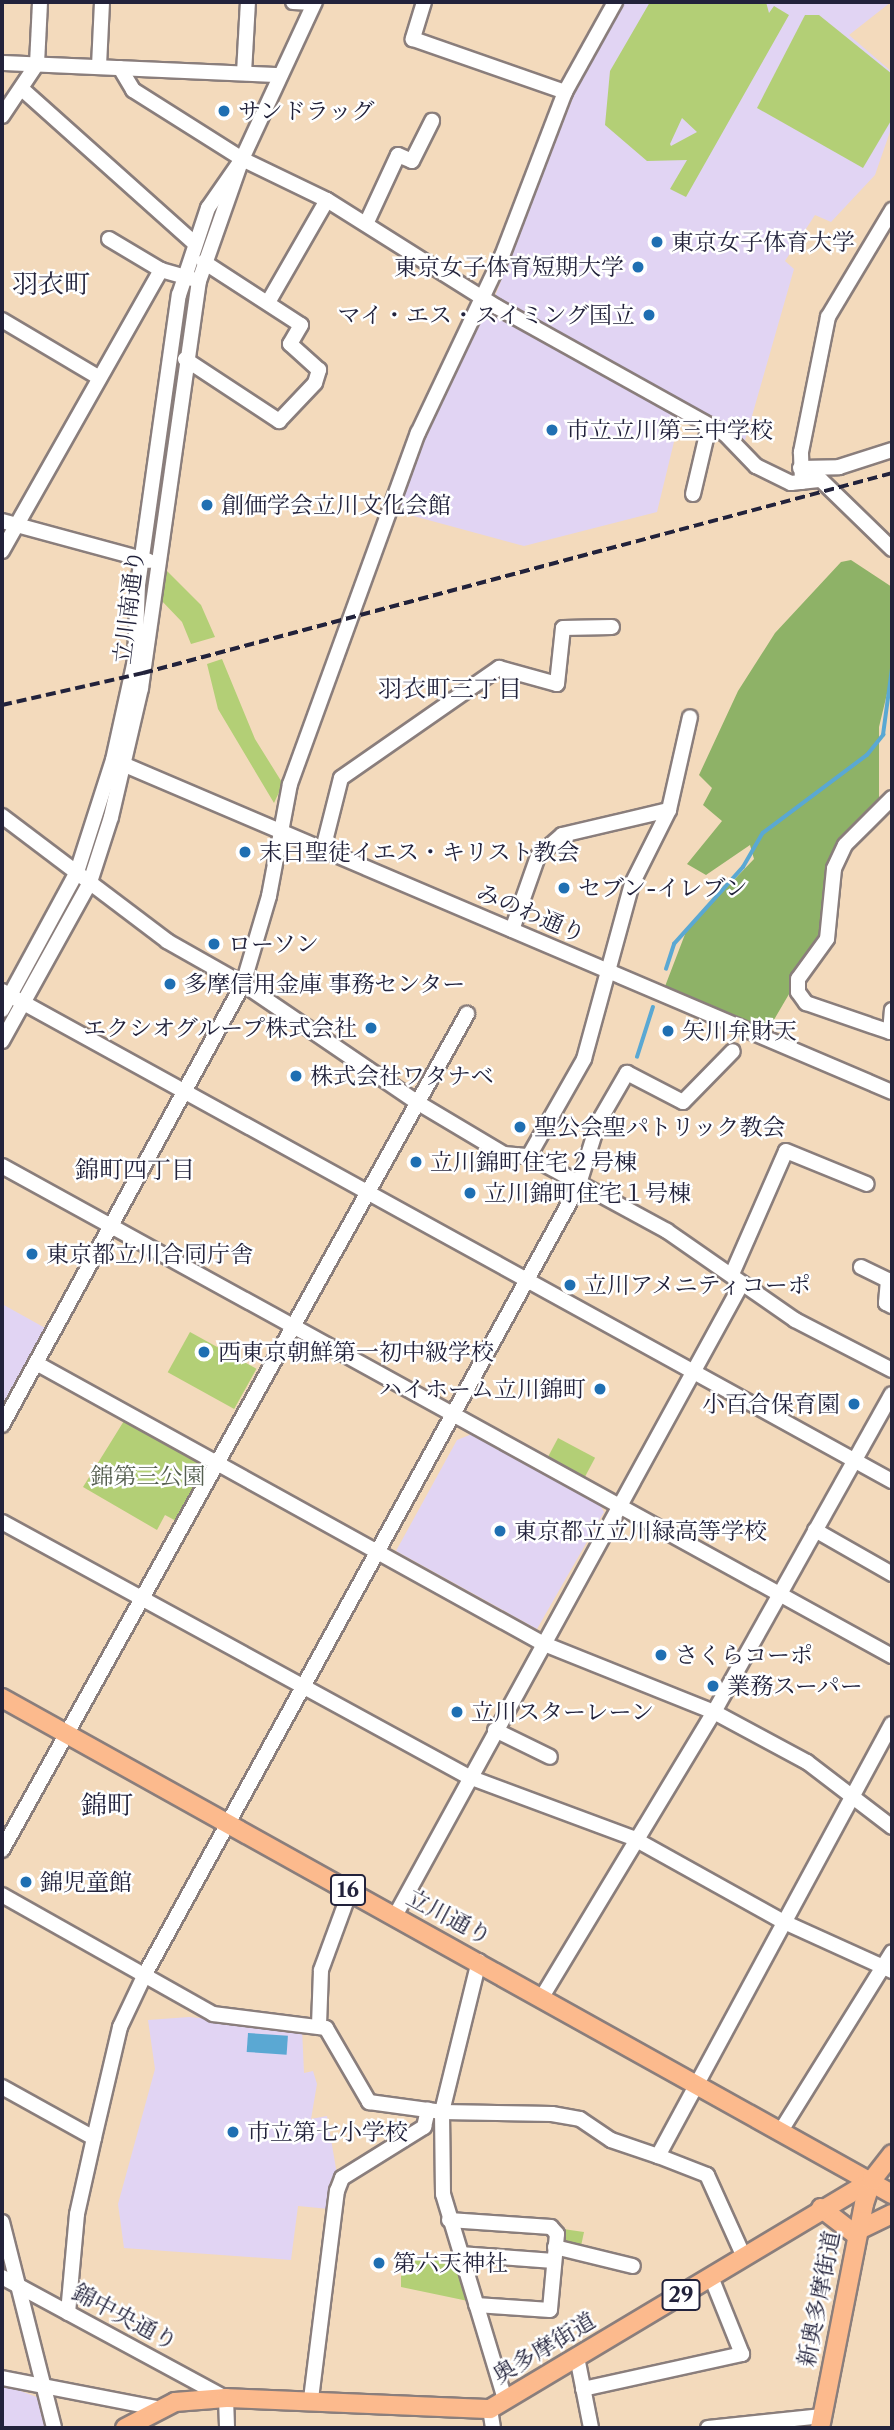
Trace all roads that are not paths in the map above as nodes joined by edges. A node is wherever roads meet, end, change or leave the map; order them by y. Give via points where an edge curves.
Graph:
1 (40, 2) edge
2 (102, 2) edge
3 (248, 2) edge
4 (293, 2) edge
5 (314, 2) edge
6 (424, 2) edge
7 (615, 2) edge
8 (2, 63) edge
9 (37, 64) junction
10 (99, 66) junction
11 (120, 68) junction
12 (244, 73) junction
13 (280, 75) junction
14 (22, 89) junction
15 (565, 92) junction
16 (2, 116) edge
17 (432, 121) dead end
18 (242, 159) junction
19 (327, 200) junction
20 (892, 210) edge
21 (366, 224) junction
22 (109, 239) dead end
23 (194, 243) junction
24 (204, 262) junction
25 (161, 270) junction
26 (183, 277) junction
27 (199, 282) junction
28 (483, 297) junction
29 (270, 299) junction
30 (2, 320) edge
31 (185, 359) junction
32 (99, 377) junction
33 (709, 426) junction
34 (892, 450) edge
35 (801, 475) junction
36 (693, 494) dead end
37 (9, 522) edge
38 (892, 549) edge
39 (2, 551) edge
40 (141, 559) junction
41 (158, 563) junction
42 (612, 627) dead end
43 (690, 718) dead end
44 (120, 762) junction
45 (892, 798) edge
46 (669, 810) junction
47 (2, 816) edge
48 (878, 816) junction
49 (892, 822) edge
50 (280, 830) junction
51 (323, 849) junction
52 (77, 872) junction
53 (90, 882) junction
54 (512, 930) junction
55 (611, 972) junction
56 (243, 984) junction
57 (6, 993) edge
58 (24, 1003) junction
59 (2, 1010) edge
60 (892, 1010) edge
61 (467, 1014) dead end
62 (2, 1041) edge
63 (733, 1051) dead end
64 (184, 1092) junction
65 (892, 1092) edge
66 (415, 1101) junction
67 (529, 1156) junction
68 (2, 1166) edge
69 (867, 1184) dead end
70 (578, 1187) junction
71 (366, 1191) junction
72 (111, 1226) junction
73 (861, 1267) dead end
74 (527, 1279) junction
75 (736, 1280) junction
76 (892, 1306) edge
77 (291, 1324) junction
78 (36, 1363) junction
79 (692, 1368) junction
80 (892, 1370) edge
81 (892, 1394) edge
82 (453, 1413) junction
83 (2, 1425) edge
84 (854, 1460) junction
85 (216, 1461) junction
86 (892, 1481) edge
87 (618, 1502) junction
88 (2, 1522) edge
89 (815, 1530) junction
90 (377, 1550) junction
91 (892, 1574) edge
92 (779, 1594) junction
93 (142, 1598) junction
94 (542, 1643) junction
95 (892, 1656) edge
96 (303, 1687) junction
97 (2, 1698) edge
98 (714, 1712) junction
99 (892, 1724) edge
100 (495, 1730) junction
101 (66, 1734) junction
102 (550, 1757) dead end
103 (469, 1777) junction
104 (851, 1797) junction
105 (228, 1824) junction
106 (892, 1827) edge
107 (634, 1838) junction
108 (2, 1850) edge
109 (350, 1891) junction
110 (2, 1895) edge
111 (395, 1916) junction
112 (784, 1922) junction
113 (892, 1952) edge
114 (479, 1961) junction
115 (888, 1969) edge
116 (145, 1974) junction
117 (542, 1997) junction
118 (319, 2025) junction
119 (696, 2080) junction
120 (2, 2087) edge
121 (435, 2110) junction
122 (782, 2129) junction
123 (94, 2138) junction
124 (892, 2154) edge
125 (658, 2156) junction
126 (872, 2180) junction
127 (892, 2194) edge
128 (821, 2208) junction
129 (892, 2214) edge
130 (449, 2220) junction
131 (2, 2221) edge
132 (857, 2233) junction
133 (460, 2254) junction
134 (555, 2254) junction
135 (744, 2257) junction
136 (633, 2266) dead end
137 (2, 2277) edge
138 (711, 2277) junction
139 (20, 2287) junction
140 (476, 2305) junction
141 (68, 2312) junction
142 (577, 2357) junction
143 (2, 2378) edge
144 (583, 2389) junction
145 (48, 2391) junction
146 (226, 2398) junction
147 (311, 2399) junction
148 (498, 2404) junction
149 (157, 2408) junction
150 (821, 2422) edge
151 (54, 2428) edge
152 (125, 2428) edge
153 (227, 2428) edge
154 (493, 2428) edge
155 (591, 2428) edge
156 (708, 2428) edge

1 - 9 street
2 - 10 street
3 - 12 street
4 - 5 street
5 - 13 street, 立川南通り
6 - 15 street via 413,39
7 - 15 street
8 - 9 street
9 - 10 street
9 - 14 street
10 - 11 street
11 - 12 street
11 - 18 street via 133,90
12 - 13 street
13 - 18 street, 立川南通り
14 - 16 street
14 - 23 street
15 - 28 street
17 - 21 street via 412,162 398,155
18 - 19 street
18 - 23 street, 立川南通り via 226,175
18 - 24 street, 立川南通り
19 - 21 street
19 - 29 street
20 - 35 street via 828,317
21 - 28 street
22 - 25 street
23 - 26 street, 立川南通り
24 - 27 street, 立川南通り
24 - 29 street
25 - 26 street
25 - 32 street
26 - 27 street
26 - 40 street, 立川南通り
27 - 31 street, 立川南通り
28 - 33 street
28 - 50 street via 418,433 290,783
29 - 31 street via 302,325 290,344 319,370 315,383 279,421
30 - 32 street
31 - 41 street, 立川南通り
32 - 37 street
33 - 35 street via 756,466 783,481
33 - 36 street
34 - 35 street
35 - 38 street via 821,480
37 - 39 street
37 - 40 street
40 - 41 street
40 - 44 street, 立川南通り via 135,660
41 - 44 street, 立川南通り
42 - 51 street via 563,628 557,684 499,668 341,778
43 - 46 street
44 - 50 street, みのわ通り
44 - 52 street, 立川南通り
44 - 53 street, 立川南通り
45 - 48 street
46 - 54 street via 562,835 538,856
46 - 55 street via 632,884
47 - 52 street
48 - 49 street
48 - 60 street via 845,845 834,869 827,939 798,979 798,992 806,1003 890,1032
50 - 51 street, みのわ通り
50 - 56 street via 269,896
51 - 54 street, みのわ通り
52 - 53 street
52 - 57 street, 立川南通り
53 - 56 street via 167,941
53 - 58 street, 立川南通り
54 - 55 street, みのわ通り
55 - 65 street, みのわ通り
55 - 67 street via 577,1075
56 - 64 street
56 - 66 street
57 - 58 street
57 - 59 street, 立川南通り
58 - 62 street, 立川南通り
58 - 64 street
61 - 66 street
63 - 70 street via 683,1102 627,1073 598,1123
64 - 71 street
64 - 72 street
66 - 67 street via 504,1154
66 - 71 street
67 - 70 street
68 - 72 street
69 - 75 street via 786,1151
70 - 74 street
70 - 75 street via 667,1231
71 - 74 street
71 - 77 street
72 - 77 street
72 - 78 street
73 - 76 street via 888,1280 886,1303
74 - 79 street
74 - 82 street
75 - 79 street
75 - 80 street
77 - 82 street
77 - 85 street
78 - 83 street
78 - 85 street
79 - 84 street
79 - 87 street
81 - 84 street
82 - 87 street
82 - 90 street
84 - 86 street
84 - 89 street
85 - 90 street
85 - 93 street
87 - 92 street
87 - 94 street
88 - 93 street
89 - 91 street
89 - 92 street
90 - 94 street
90 - 96 street
92 - 95 street
92 - 98 street
93 - 96 street
93 - 101 street
94 - 98 street
94 - 100 street
96 - 103 street
96 - 105 street
97 - 101 main road, 立川通り / 16
98 - 104 street via 807,1762
98 - 107 street
99 - 104 street
100 - 102 street
100 - 103 street
101 - 105 main road, 立川通り / 16
101 - 108 street
103 - 107 street
103 - 111 street
104 - 106 street
104 - 112 street
105 - 109 main road, 立川通り / 16
105 - 116 street
107 - 112 street
107 - 117 street
109 - 111 main road, 立川通り / 16
109 - 118 street via 321,1970
110 - 116 street
111 - 114 main road, 立川通り / 16
112 - 115 street
112 - 119 street
113 - 115 street
114 - 117 main road, 立川通り / 16
114 - 121 street
115 - 122 street
116 - 118 street via 213,2014 261,2024
116 - 123 street via 120,2027
117 - 119 main road, 立川通り / 16
118 - 121 street via 332,2035 369,2102
119 - 122 main road, 立川通り / 16
119 - 125 street
120 - 123 street
121 - 125 street via 580,2119 611,2140
121 - 130 street
121 - 147 street via 424,2127 342,2178
122 - 126 main road, 立川通り / 16
123 - 141 street via 77,2214
124 - 126 main road
125 - 135 street via 707,2175
126 - 127 main road, 立川通り
126 - 128 main road, 奥多摩街道 / 29
126 - 132 main road, 新奥多摩街道
128 - 132 main road
128 - 135 main road, 奥多摩街道 / 29
129 - 132 main road
130 - 133 street
130 - 134 street via 551,2227
131 - 139 street
132 - 150 main road, 新奥多摩街道
133 - 134 street
133 - 140 street
134 - 136 street
134 - 140 street via 550,2310
135 - 138 main road, 奥多摩街道 / 29
137 - 139 street, 錦中央通り
138 - 142 main road, 奥多摩街道 / 29
138 - 144 street via 741,2354
139 - 141 street, 錦中央通り
139 - 145 street
140 - 148 street
141 - 146 street, 錦中央通り
142 - 144 street
142 - 148 main road, 奥多摩街道 / 29
143 - 145 street
144 - 155 street
145 - 149 street
145 - 151 street
146 - 147 main road, 奥多摩街道
146 - 149 main road, 奥多摩街道
146 - 153 street
147 - 148 main road, 奥多摩街道
148 - 154 street
149 - 152 main road, 奥多摩街道
150 - 156 street

